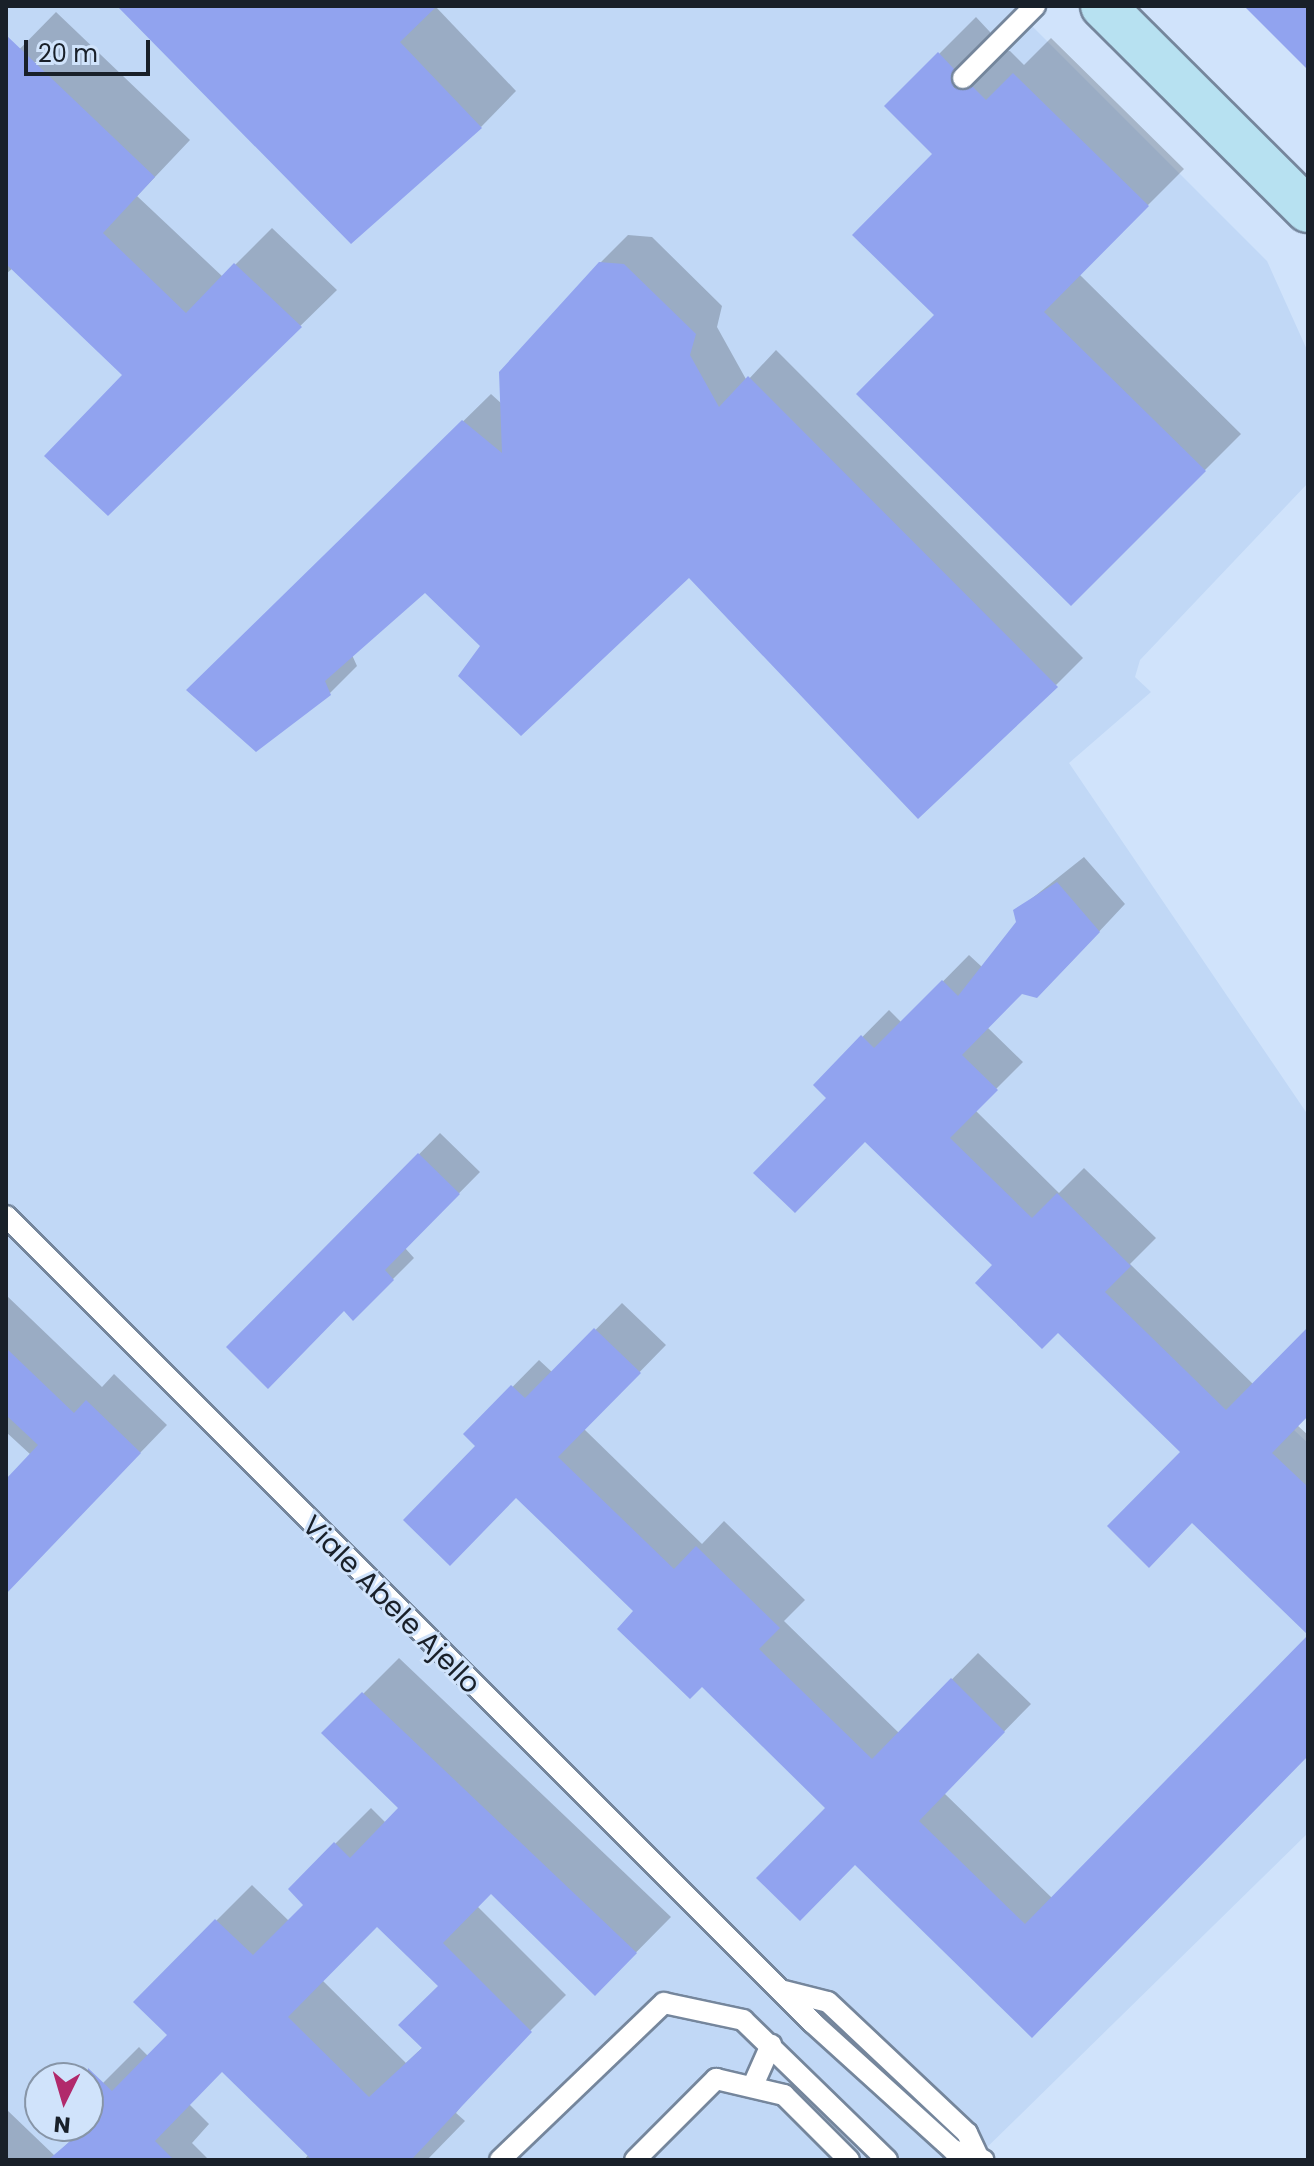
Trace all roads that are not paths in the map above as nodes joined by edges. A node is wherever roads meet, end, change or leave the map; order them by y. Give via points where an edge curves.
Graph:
1 (1035, 6) edge
2 (1103, 6) edge
3 (963, 78) dead end
4 (1308, 210) edge
5 (6, 1216) edge
6 (771, 2045) junction
7 (754, 2083) junction
8 (980, 2159) edge
9 (500, 2160) edge
10 (635, 2160) edge
11 (849, 2160) edge
12 (887, 2160) edge

1 - 3 lane
2 - 4 street
5 - 8 lane, Viale Abele Ajello via 780,1990 828,2002 967,2133
6 - 7 lane
6 - 9 lane via 743,2020 664,2003
6 - 12 lane
7 - 10 lane via 716,2079
7 - 11 lane via 784,2095

